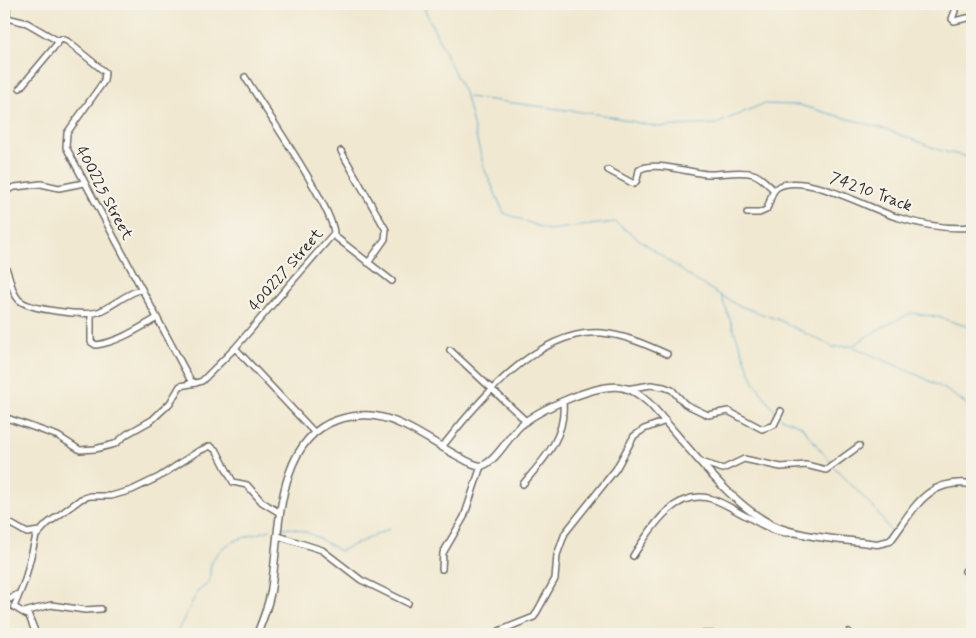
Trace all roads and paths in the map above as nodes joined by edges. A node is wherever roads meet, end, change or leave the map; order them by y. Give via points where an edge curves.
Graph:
1 (7, 4) edge
2 (955, 11) dead end
3 (972, 17) edge
4 (58, 41) junction
5 (244, 77) dead end
6 (20, 88) dead end
7 (341, 151) dead end
8 (608, 170) dead end
9 (84, 184) junction
10 (774, 190) junction
11 (4, 191) edge
12 (747, 213) dead end
13 (972, 227) edge
14 (333, 235) junction
15 (368, 263) junction
16 (4, 265) edge
17 (392, 281) dead end
18 (142, 289) junction
19 (91, 313) junction
20 (157, 318) junction
21 (235, 348) junction
22 (450, 350) dead end
23 (667, 354) dead end
24 (194, 382) junction
25 (491, 388) junction
26 (626, 389) junction
27 (563, 403) junction
28 (781, 411) dead end
29 (4, 417) edge
30 (526, 421) junction
31 (666, 421) junction
32 (314, 432) junction
33 (859, 446) dead end
34 (442, 447) junction
35 (700, 462) junction
36 (481, 466) junction
37 (523, 484) dead end
38 (972, 484) edge
39 (280, 513) junction
40 (4, 520) edge
41 (40, 530) junction
42 (801, 533) junction
43 (278, 536) junction
44 (633, 556) dead end
45 (972, 564) edge
46 (442, 569) dead end
47 (965, 571) dead end
48 (21, 590) junction
49 (4, 597) edge
50 (408, 603) dead end
51 (101, 609) dead end
52 (21, 612) junction
53 (499, 631) dead end
54 (36, 634) edge
55 (257, 634) edge
56 (703, 634) edge
57 (712, 634) edge

1 - 4 street via 7,18 27,23
2 - 3 street via 954,21
4 - 6 street
4 - 9 street, 400225 Street via 67,41 100,66 106,75 65,138 70,158
5 - 14 street, 400227 Street via 324,206 333,225
7 - 15 street via 386,230 385,239
8 - 10 street via 634,184 639,170 646,167 706,174 752,174
9 - 11 street via 59,188 41,184 15,186
9 - 18 street, 400225 Street
10 - 12 street via 766,210
10 - 13 street, 74210 Track via 784,185 816,186 911,221
14 - 15 street
14 - 21 street, 400227 Street
15 - 17 street
16 - 19 street via 16,295 25,304
18 - 19 street
18 - 20 street, 400225 Street
19 - 20 street via 91,340 96,345 133,332
20 - 24 street, 400225 Street
21 - 24 street, 400227 Street via 202,381
21 - 32 street
22 - 25 street
23 - 25 street via 622,337 585,333 553,342
24 - 29 street, 400227 Street via 180,386 161,412 118,442 95,449 80,450 58,436
25 - 30 street
25 - 34 street
26 - 27 street via 601,389
26 - 28 street via 651,385 668,388 685,404 704,413 728,411 762,429 774,425
26 - 31 street via 640,396
27 - 30 street
27 - 37 street via 564,419 557,439
30 - 36 street via 490,463
31 - 35 street
31 - 53 street via 637,434 616,469 574,521 557,555 555,578 535,614
32 - 34 street via 344,418 376,416
32 - 39 street via 292,464
33 - 35 street via 826,470 806,465 781,467 744,459 720,469
34 - 36 street
35 - 42 street via 731,494 768,522
36 - 46 street via 464,517 443,553
38 - 42 street via 949,484 930,493 912,508 886,543
39 - 41 street via 267,506 247,485 233,482 215,448 210,446 132,490 80,499
39 - 43 street
40 - 41 street via 26,533
41 - 48 street
42 - 44 street via 777,532 718,501 697,496 670,509
43 - 50 street via 322,550 361,580
43 - 55 street via 269,599
45 - 47 street
48 - 49 street via 13,598
48 - 52 street via 14,608
51 - 52 street via 51,605
52 - 54 street via 31,618
56 - 57 street

